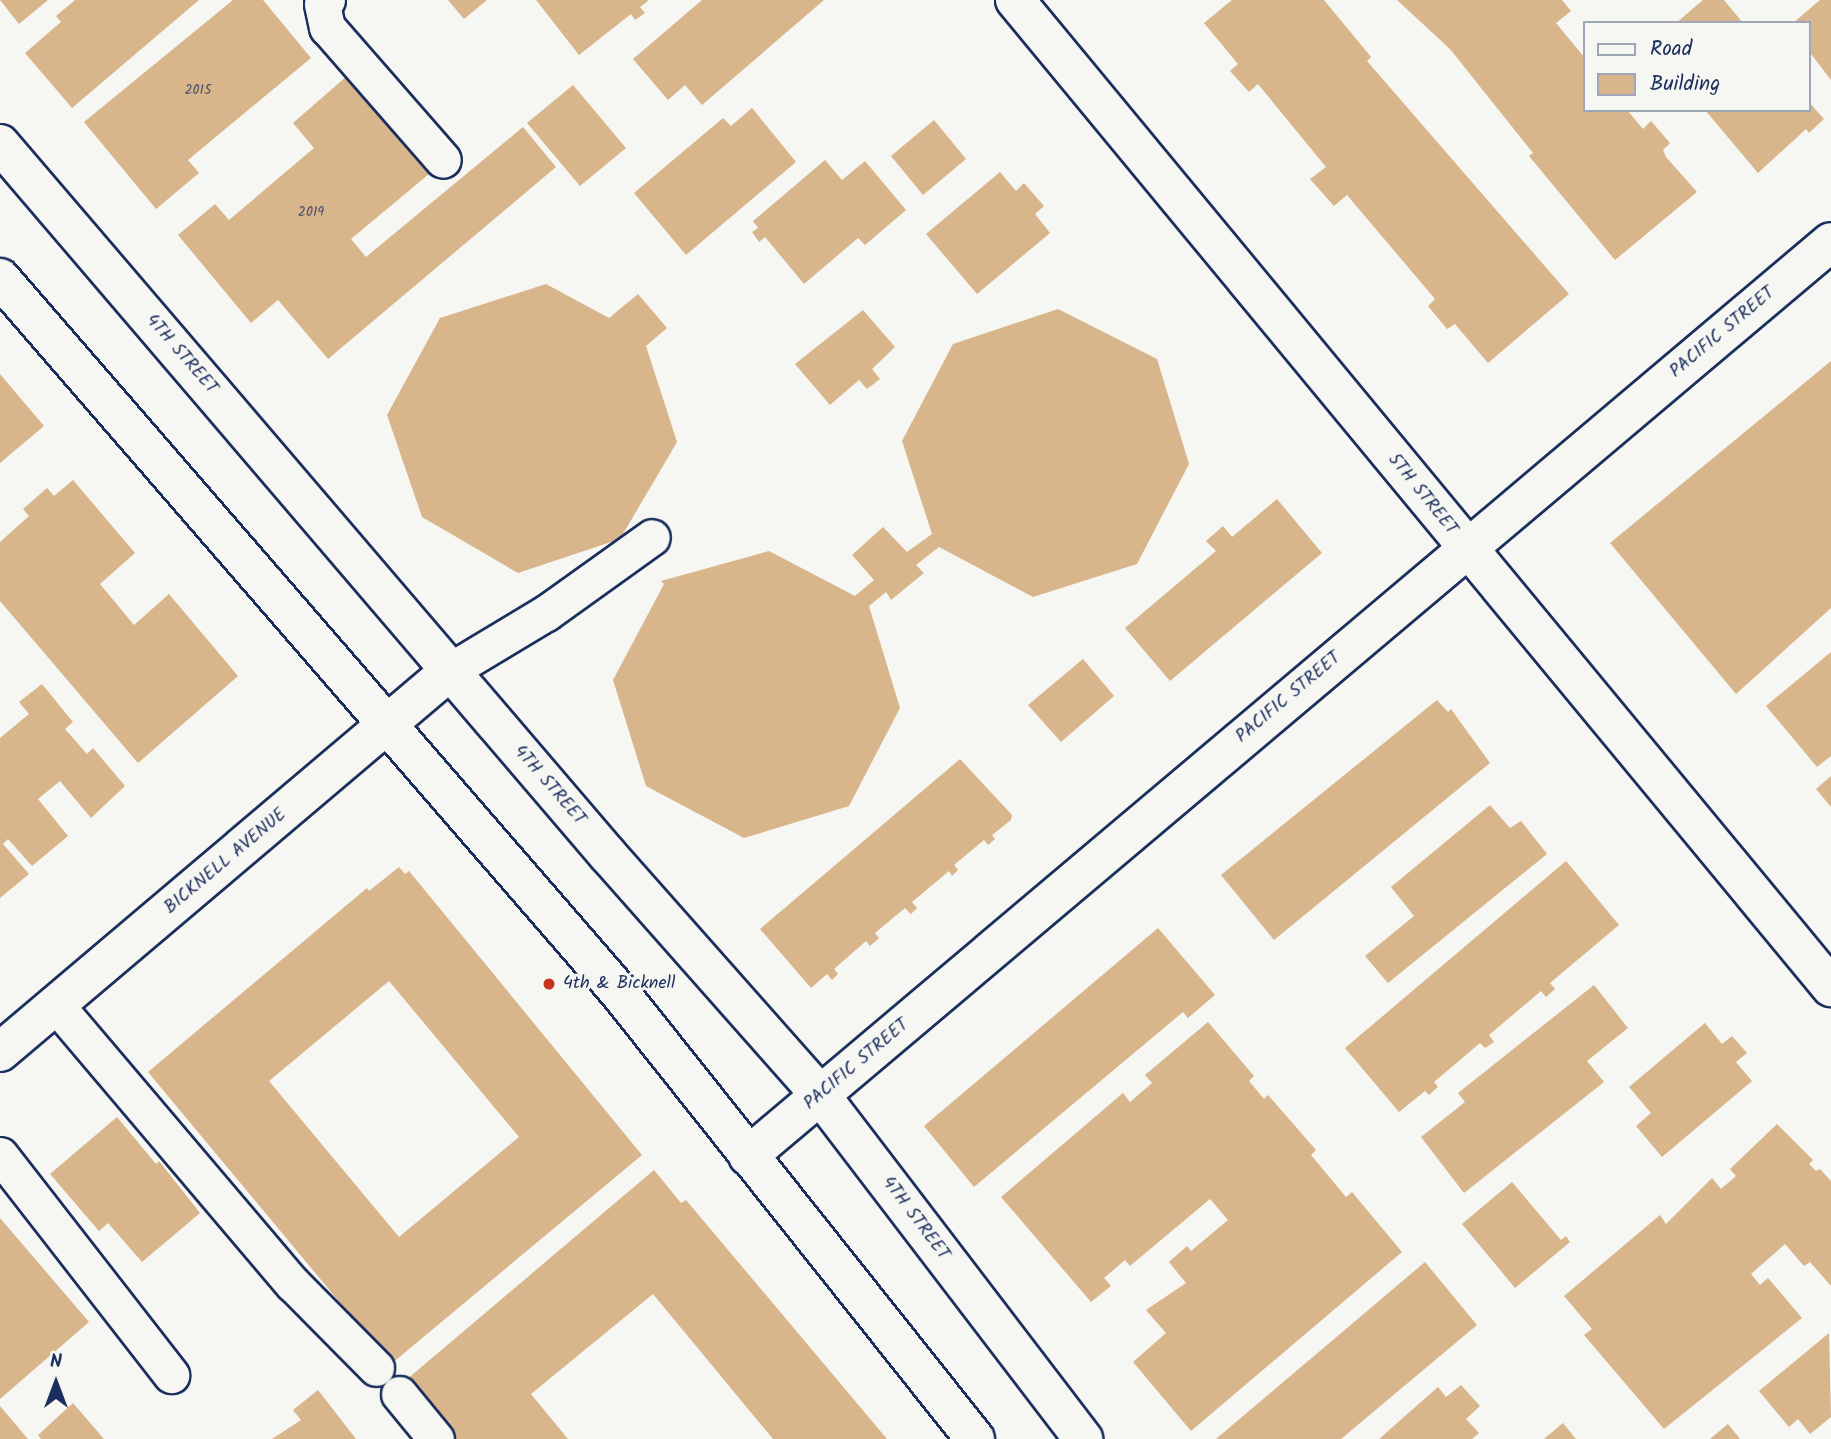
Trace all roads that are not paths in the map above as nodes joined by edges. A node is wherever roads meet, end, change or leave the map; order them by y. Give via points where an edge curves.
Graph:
1 (327, 0) edge
2 (1016, 0) edge
3 (0, 144) edge
4 (443, 160) dead end
5 (1831, 242) edge
6 (0, 278) edge
7 (652, 537) dead end
8 (1465, 547) junction
9 (451, 670) junction
10 (387, 726) junction
11 (1831, 987) edge
12 (56, 1005) junction
13 (0, 1052) edge
14 (821, 1096) junction
15 (0, 1155) edge
16 (748, 1156) junction
17 (376, 1368) dead end
18 (172, 1375) dead end
19 (399, 1394) dead end
20 (1080, 1438) edge
21 (436, 1439) edge
22 (975, 1439) edge

1 - 4 lane via 322,4 327,27
2 - 8 street, 5TH STREET
3 - 9 street, 4TH STREET
5 - 8 street, PACIFIC STREET
6 - 10 street
7 - 9 lane via 546,613
8 - 11 street, 5TH STREET
8 - 14 street, PACIFIC STREET
9 - 10 street, BICKNELL AVENUE
9 - 14 street, 4TH STREET
10 - 12 street, BICKNELL AVENUE
10 - 16 street via 620,993
12 - 13 street, BICKNELL AVENUE
12 - 17 lane via 293,1284
14 - 16 street, PACIFIC STREET
14 - 20 street, 4TH STREET
15 - 18 lane
16 - 22 street
19 - 21 lane

